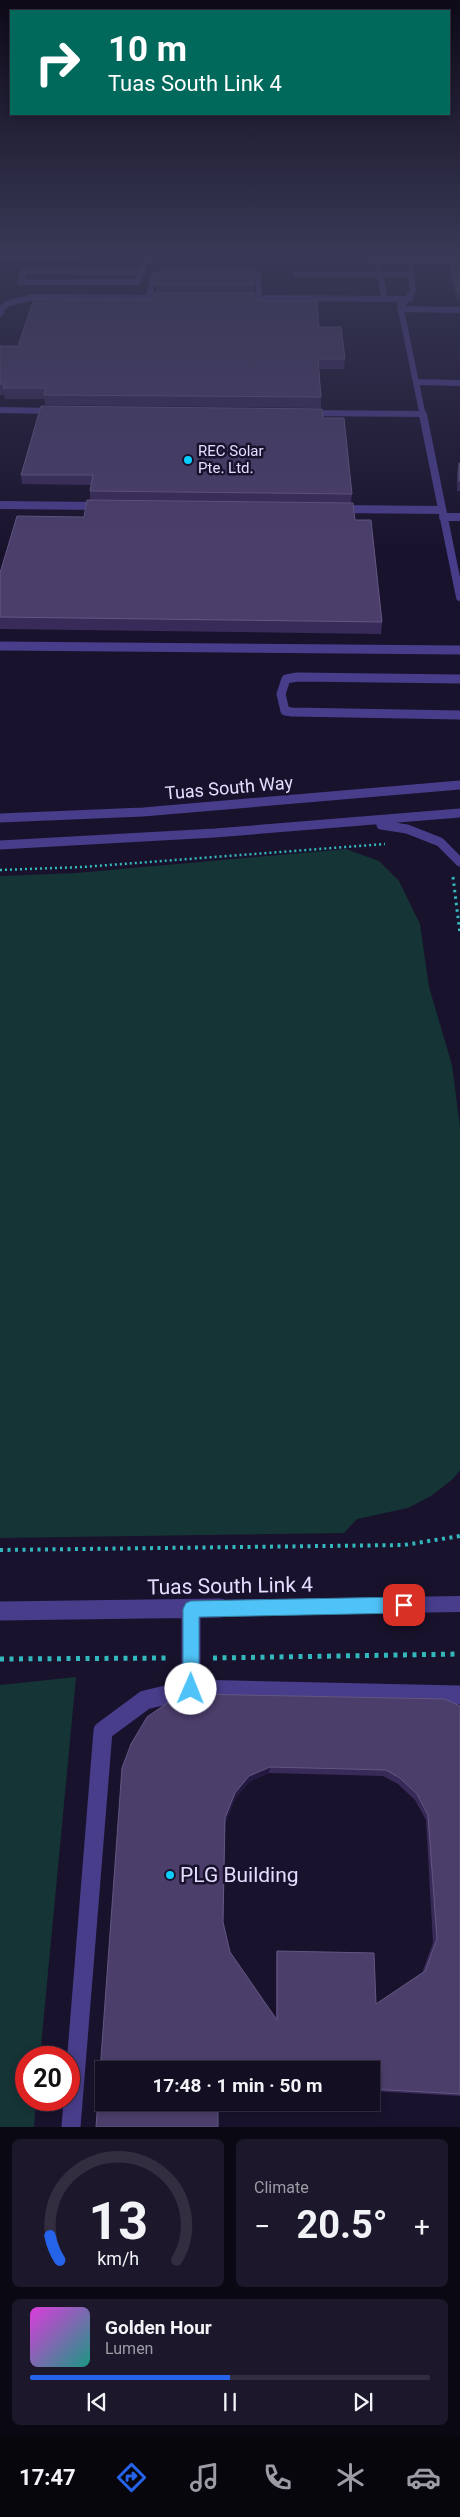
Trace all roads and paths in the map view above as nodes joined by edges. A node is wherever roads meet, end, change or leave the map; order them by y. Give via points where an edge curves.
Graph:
1 (410, 354) edge
2 (416, 382) junction
3 (460, 383) edge
4 (0, 410) edge
5 (59, 411) edge
6 (294, 413) edge
7 (422, 414) junction
8 (0, 505) edge
9 (113, 506) edge
10 (332, 509) edge
11 (443, 514) junction
12 (460, 517) edge
13 (458, 580) edge
14 (460, 597) edge
15 (0, 646) edge
16 (460, 650) edge
17 (460, 679) edge
18 (460, 715) edge
19 (460, 785) edge
20 (460, 813) edge
21 (0, 818) edge
22 (363, 822) junction
23 (391, 844) dead end
24 (0, 845) edge
25 (460, 862) edge
26 (0, 870) edge
27 (449, 870) dead end
28 (460, 934) edge
29 (460, 1536) edge
30 (0, 1550) edge
31 (460, 1604) edge
32 (191, 1609) junction
33 (0, 1611) edge
34 (460, 1654) edge
35 (192, 1658) junction
36 (0, 1659) edge
37 (191, 1689) junction
38 (460, 1695) edge
39 (71, 2127) edge

1 - 2 street
2 - 3 street
2 - 7 street
4 - 5 street
6 - 7 street
7 - 11 street
8 - 9 street
10 - 11 street
11 - 12 street
11 - 13 street
13 - 14 street
15 - 16 street
17 - 18 street via 297,677 283,682 281,695 282,707 292,712
19 - 21 street, Tuas South Way via 143,812
20 - 22 street
22 - 24 street
22 - 25 street via 407,829 440,842
23 - 26 path via 83,867
27 - 28 path via 453,877
29 - 30 path via 404,1545
31 - 32 street, Tuas South Link 4
32 - 33 street, Tuas South Link 4
32 - 35 street
34 - 35 path
35 - 36 path
35 - 37 street
37 - 38 street
37 - 39 street via 145,1700 103,1731

